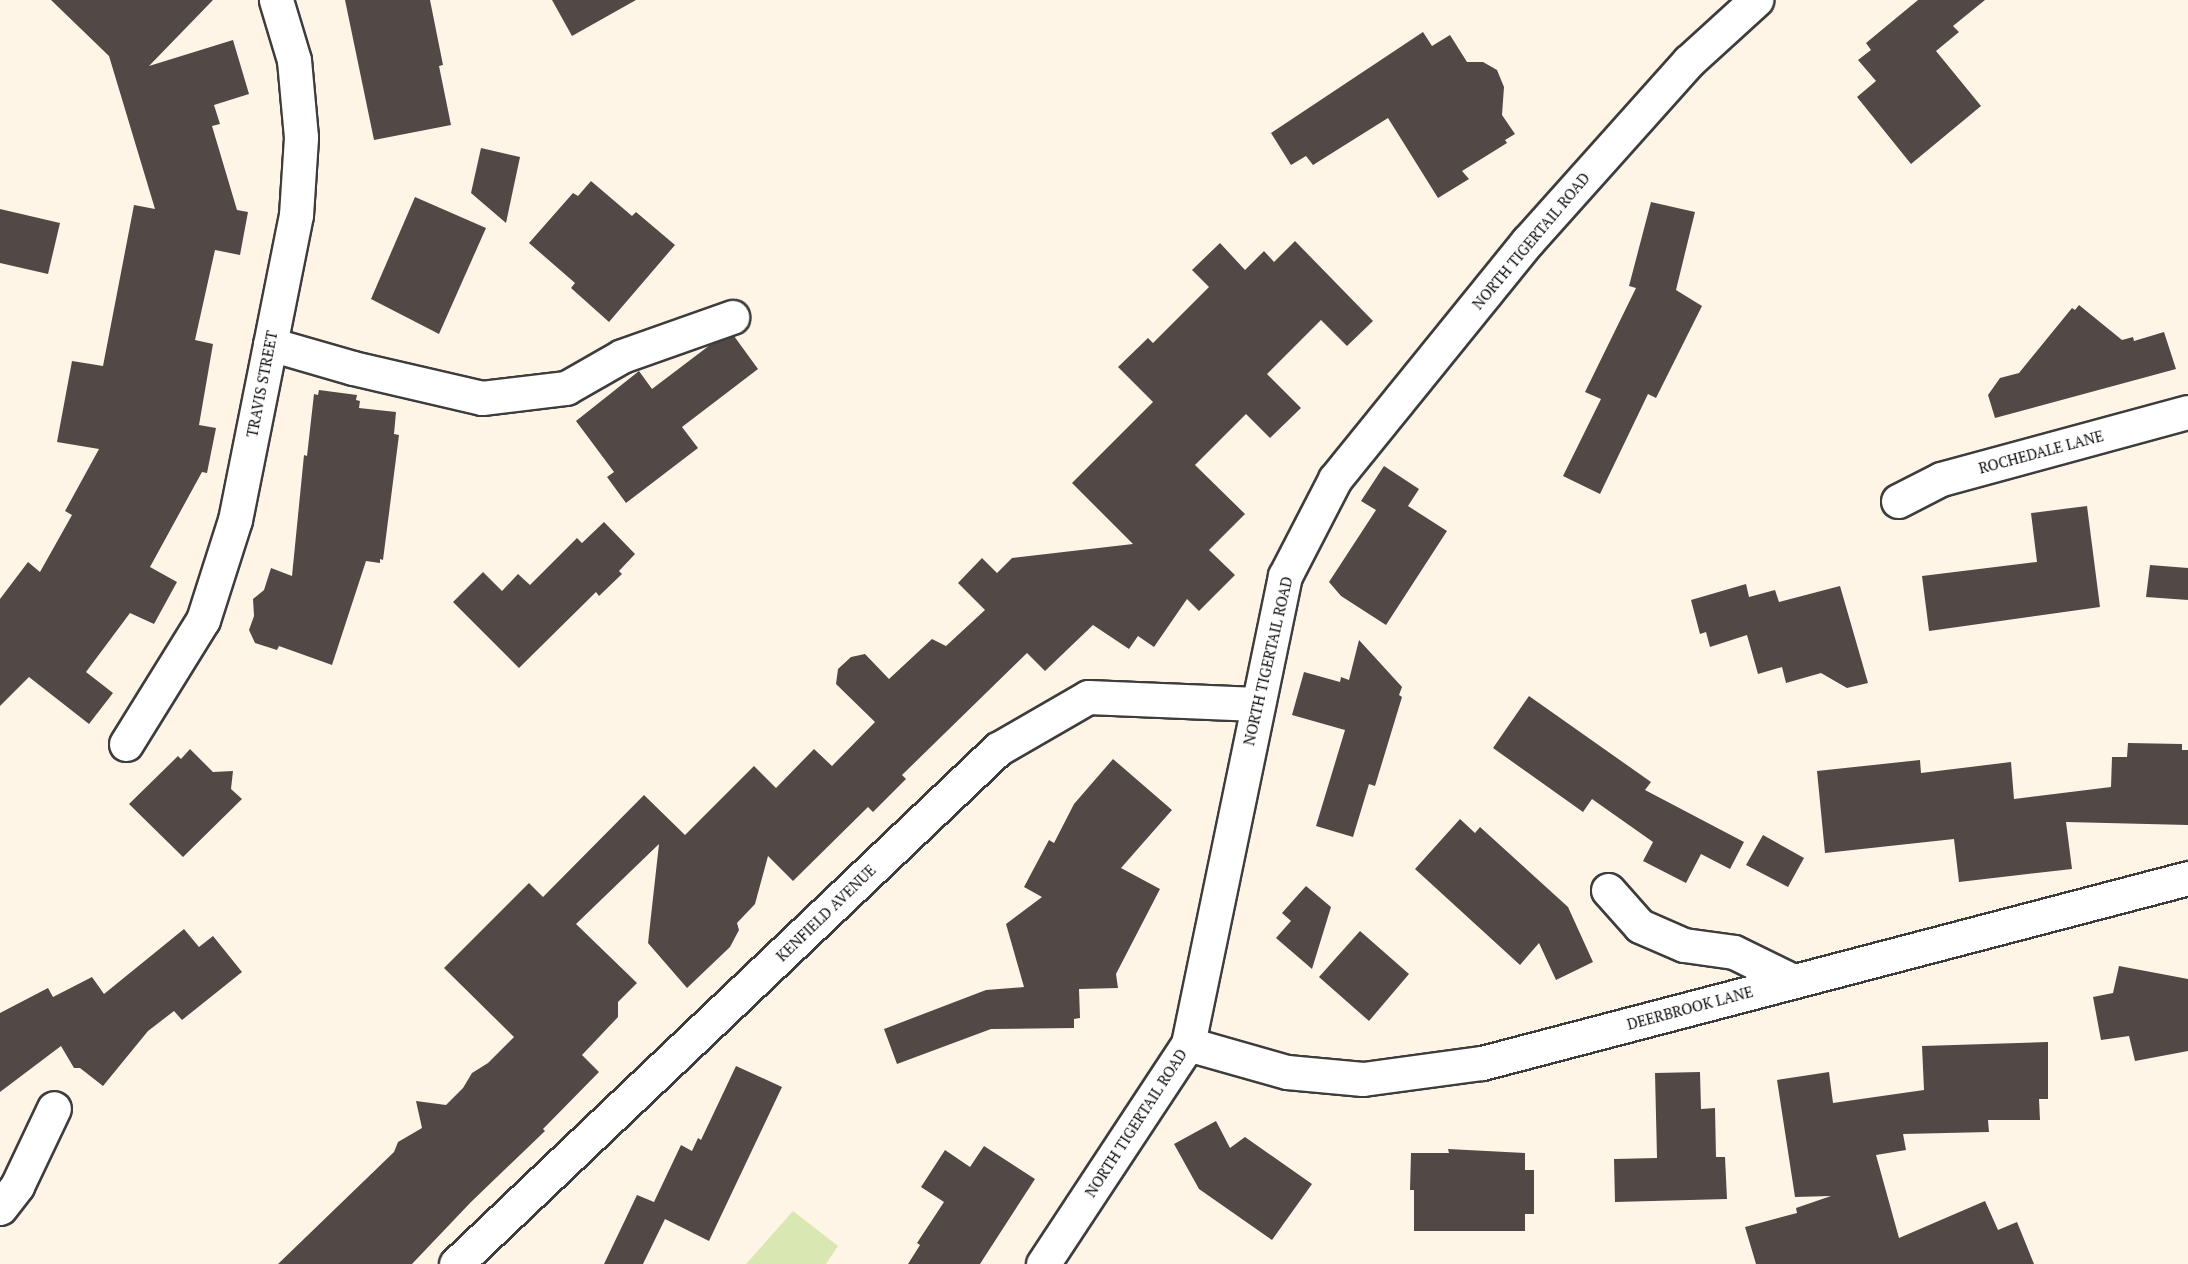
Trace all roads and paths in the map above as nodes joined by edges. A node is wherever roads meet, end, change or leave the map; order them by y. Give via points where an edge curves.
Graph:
1 (276, 0) edge
2 (1756, 0) edge
3 (732, 317) dead end
4 (270, 344) junction
5 (2188, 412) edge
6 (1898, 501) dead end
7 (1257, 704) junction
8 (126, 744) dead end
9 (2188, 878) edge
10 (1608, 890) dead end
11 (1793, 981) junction
12 (1188, 1044) junction
13 (54, 1108) dead end
14 (0, 1208) edge
15 (456, 1264) edge
16 (1043, 1264) edge

1 - 4 street, TRAVIS STREET via 294,60 301,137 296,215
2 - 7 street, NORTH TIGERTAIL ROAD via 1689,61 1528,241 1335,479 1285,576
3 - 4 street via 622,356 566,388 482,398
4 - 8 street, TRAVIS STREET via 235,520 203,620
5 - 6 street, ROCHEDALE LANE via 1941,479
7 - 12 street, NORTH TIGERTAIL ROAD
7 - 15 street, KENFIELD AVENUE via 1088,697 998,749
9 - 11 street, DEERBROOK LANE
10 - 11 street via 1640,926 1684,945 1734,952
11 - 12 street, DEERBROOK LANE via 1482,1063 1363,1079 1287,1072
12 - 16 street, NORTH TIGERTAIL ROAD
13 - 14 street via 17,1186

